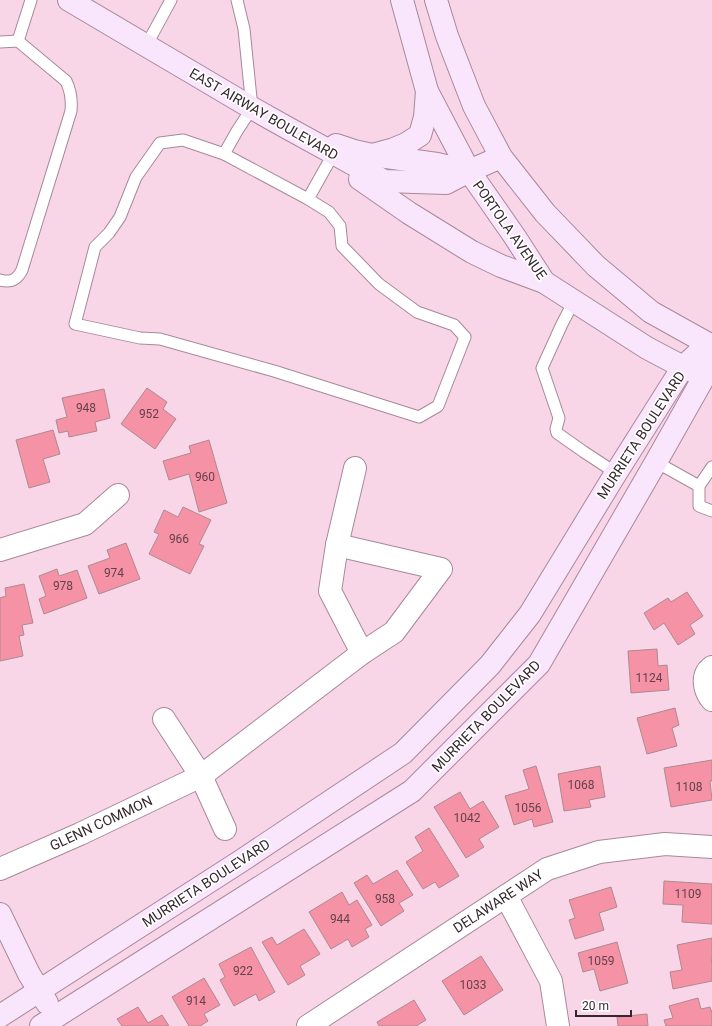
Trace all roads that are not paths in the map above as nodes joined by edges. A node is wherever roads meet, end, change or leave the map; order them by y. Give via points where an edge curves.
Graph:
1 (31, 0) edge
2 (171, 0) edge
3 (237, 0) edge
4 (402, 0) edge
5 (436, 0) edge
6 (72, 1) edge
7 (18, 41) junction
8 (0, 42) edge
9 (146, 46) junction
10 (427, 91) junction
11 (252, 108) junction
12 (284, 126) junction
13 (224, 154) junction
14 (372, 155) junction
15 (333, 156) junction
16 (501, 157) junction
17 (469, 171) junction
18 (308, 199) junction
19 (0, 280) edge
20 (544, 282) junction
21 (574, 301) junction
22 (711, 343) edge
23 (683, 367) junction
24 (708, 379) edge
25 (656, 462) junction
26 (712, 467) edge
27 (355, 468) dead end
28 (616, 473) junction
29 (699, 486) junction
30 (118, 495) dead end
31 (712, 511) edge
32 (337, 545) junction
33 (0, 550) edge
34 (362, 653) junction
35 (712, 667) edge
36 (712, 700) edge
37 (164, 719) dead end
38 (201, 776) junction
39 (225, 829) dead end
40 (712, 847) edge
41 (0, 869) edge
42 (506, 896) junction
43 (0, 914) edge
44 (39, 991) junction
45 (0, 1016) edge
46 (48, 1021) edge
47 (308, 1026) edge
48 (558, 1026) edge

1 - 7 lane
2 - 9 lane
3 - 11 lane via 244,29
4 - 10 main road, PORTOLA AVENUE
5 - 16 main road via 474,106
6 - 9 main road, EAST AIRWAY BOULEVARD
7 - 8 lane
7 - 19 lane via 66,81 72,99 71,111 22,270 12,282
9 - 11 main road, EAST AIRWAY BOULEVARD
10 - 14 main road via 425,117 420,135 406,144
10 - 17 main road, PORTOLA AVENUE
11 - 12 main road, EAST AIRWAY BOULEVARD
11 - 13 lane
12 - 14 main road
12 - 15 main road
13 - 18 lane
13 - 18 lane via 182,140 160,143 136,177 120,217 95,247 75,324 140,338 160,339 274,371 419,417 438,406 465,337 454,325 417,312 380,284 342,246 340,226 329,212
14 - 17 main road
15 - 17 main road, EAST AIRWAY BOULEVARD via 384,181 446,183
15 - 18 lane
15 - 20 main road via 409,213 472,252
16 - 17 main road, EAST AIRWAY BOULEVARD
16 - 22 main road via 545,213 596,266 651,312
17 - 20 main road, PORTOLA AVENUE
20 - 21 main road, PORTOLA AVENUE
21 - 23 main road, PORTOLA AVENUE via 647,348
21 - 28 lane via 542,368 559,418 556,429 558,433
22 - 23 main road, MURRIETA BOULEVARD
22 - 24 main road, MURRIETA BOULEVARD
23 - 24 main road, PORTOLA AVENUE
23 - 28 main road, MURRIETA BOULEVARD
24 - 25 main road, MURRIETA BOULEVARD
25 - 29 lane
25 - 46 main road, MURRIETA BOULEVARD via 538,664 412,792
26 - 29 lane
27 - 32 street
28 - 44 main road, MURRIETA BOULEVARD via 530,614 490,665 403,753
29 - 31 lane via 700,506
30 - 33 street via 85,524
32 - 34 street via 330,591
32 - 34 street, GLENN COMMON via 440,569 394,632
34 - 38 street, GLENN COMMON
35 - 36 street via 707,672 705,684
37 - 38 street
38 - 39 street
38 - 41 street, GLENN COMMON
40 - 42 street, DELAWARE WAY via 665,844 599,852 547,869
42 - 47 street, DELAWARE WAY
42 - 48 street via 551,980
43 - 44 main road via 28,974
44 - 45 main road, MURRIETA BOULEVARD
44 - 46 main road

